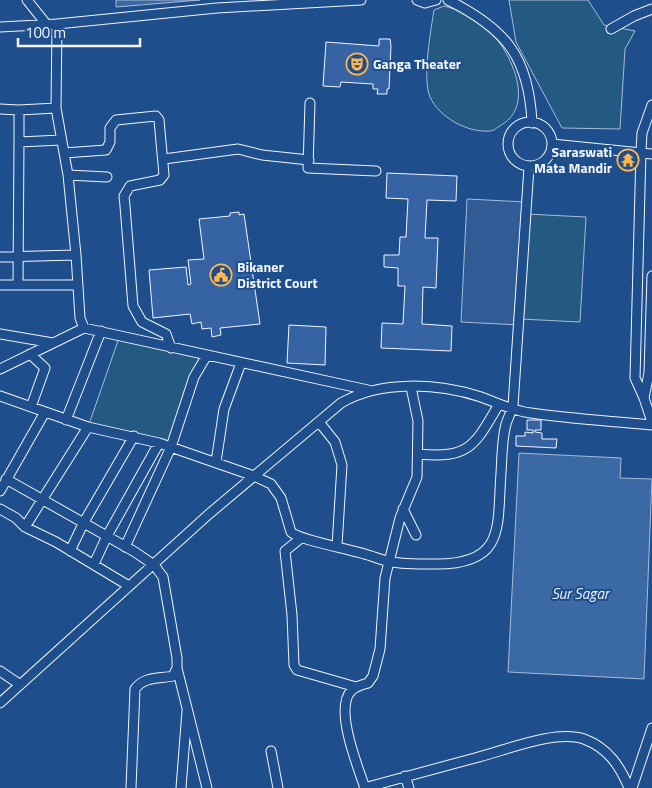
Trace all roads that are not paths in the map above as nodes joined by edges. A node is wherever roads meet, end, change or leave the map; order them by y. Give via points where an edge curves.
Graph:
1 (27, 0) edge
2 (360, 0) edge
3 (417, 0) edge
4 (436, 0) edge
5 (448, 0) edge
6 (217, 4) edge
7 (652, 9) edge
8 (47, 24) junction
9 (57, 24) junction
10 (0, 27) edge
11 (611, 29) dead end
12 (310, 103) dead end
13 (652, 105) edge
14 (56, 108) junction
15 (0, 109) edge
16 (19, 110) junction
17 (532, 123) junction
18 (61, 140) junction
19 (19, 142) junction
20 (552, 144) junction
21 (640, 152) junction
22 (64, 153) junction
23 (652, 154) edge
24 (164, 159) junction
25 (308, 160) junction
26 (529, 166) junction
27 (376, 171) dead end
28 (68, 175) junction
29 (108, 178) dead end
30 (76, 255) junction
31 (0, 257) edge
32 (19, 257) junction
33 (652, 276) edge
34 (0, 285) edge
35 (18, 285) junction
36 (78, 285) junction
37 (84, 328) junction
38 (101, 331) junction
39 (0, 334) edge
40 (53, 343) junction
41 (171, 348) junction
42 (30, 354) junction
43 (207, 356) junction
44 (241, 363) junction
45 (0, 369) edge
46 (411, 387) junction
47 (369, 390) junction
48 (0, 396) edge
49 (644, 398) junction
50 (499, 404) junction
51 (31, 407) junction
52 (512, 409) junction
53 (45, 412) junction
54 (66, 420) junction
55 (319, 422) junction
56 (652, 424) edge
57 (88, 427) junction
58 (134, 436) junction
59 (159, 442) junction
60 (171, 447) junction
61 (419, 454) junction
62 (216, 462) junction
63 (254, 476) junction
64 (6, 479) junction
65 (0, 491) edge
66 (42, 499) junction
67 (0, 509) edge
68 (403, 509) junction
69 (84, 522) junction
70 (25, 527) junction
71 (416, 534) dead end
72 (107, 536) junction
73 (301, 538) junction
74 (337, 546) junction
75 (125, 547) junction
76 (70, 551) junction
77 (389, 563) junction
78 (94, 564) junction
79 (154, 565) junction
80 (130, 586) junction
81 (177, 668) junction
82 (0, 671) edge
83 (19, 684) junction
84 (356, 687) junction
85 (0, 703) edge
86 (188, 704) junction
87 (652, 728) edge
88 (271, 752) dead end
89 (405, 776) junction
90 (131, 788) edge
91 (181, 788) edge
92 (207, 788) edge
93 (278, 788) edge
94 (364, 788) edge
95 (409, 788) edge
96 (630, 788) edge

1 - 8 street
2 - 6 street
3 - 4 street via 425,3
5 - 17 street via 496,30 515,51 530,103
6 - 9 street
7 - 11 street
8 - 9 street
8 - 10 street
9 - 14 street
12 - 25 street
13 - 21 street via 642,133
14 - 16 street
14 - 18 street
15 - 16 street
16 - 19 street
17 - 20 street via 543,126
17 - 26 street via 516,127 510,134 508,148 514,159
18 - 19 street
18 - 22 street
19 - 32 street
20 - 21 street
20 - 26 street via 541,164
21 - 23 street
21 - 49 street via 636,378
22 - 24 street via 102,152 109,146 110,128 116,120 156,116
22 - 28 street
24 - 25 street via 238,150
24 - 41 street via 164,175 160,180 130,186 124,196 134,306 142,322 166,334
25 - 27 street via 308,168
26 - 52 street
28 - 29 street
28 - 30 street
30 - 32 street
30 - 36 street
31 - 32 street
32 - 35 street
33 - 49 street via 649,373
34 - 35 street
35 - 36 street
36 - 37 street via 80,318
37 - 38 street
37 - 40 street
38 - 41 street
38 - 54 street
39 - 40 street
40 - 42 street
41 - 43 street
42 - 45 street
42 - 51 street via 45,368
43 - 44 street
43 - 60 street via 194,377
44 - 47 street
44 - 62 street via 224,409
46 - 47 street
46 - 50 street via 459,391
46 - 61 street via 418,421
47 - 55 street via 341,403
48 - 51 street
49 - 56 street
50 - 52 street
50 - 61 street via 481,434 463,450 444,456
51 - 53 street
52 - 56 street
52 - 77 street via 504,436 500,516 491,543 481,555 469,562
53 - 54 street
53 - 64 street
54 - 57 street
55 - 63 street
55 - 74 street via 335,442 342,465
57 - 58 street
57 - 66 street
58 - 59 street
58 - 69 street
59 - 60 street
59 - 72 street
60 - 62 street
60 - 75 street
61 - 68 street via 417,476
62 - 63 street
63 - 73 street via 276,490 291,532
63 - 79 street
64 - 65 street
64 - 66 street
66 - 69 street
66 - 70 street
67 - 70 street
68 - 71 street
68 - 77 street
69 - 72 street
69 - 76 street
70 - 76 street
72 - 75 street
72 - 78 street
73 - 74 street
73 - 84 street via 285,551 294,664 297,670
74 - 77 street
75 - 79 street
76 - 78 street
77 - 84 street via 377,666 368,683
78 - 80 street
79 - 80 street
79 - 81 street via 163,577
80 - 83 street
81 - 86 street
81 - 90 street via 173,676 140,683 136,690
82 - 83 street
83 - 85 street
84 - 94 street via 345,701 345,713
86 - 91 street
86 - 92 street
87 - 96 street
88 - 93 street
89 - 94 street
89 - 95 street
89 - 96 street via 536,741 574,737 584,739 613,757

